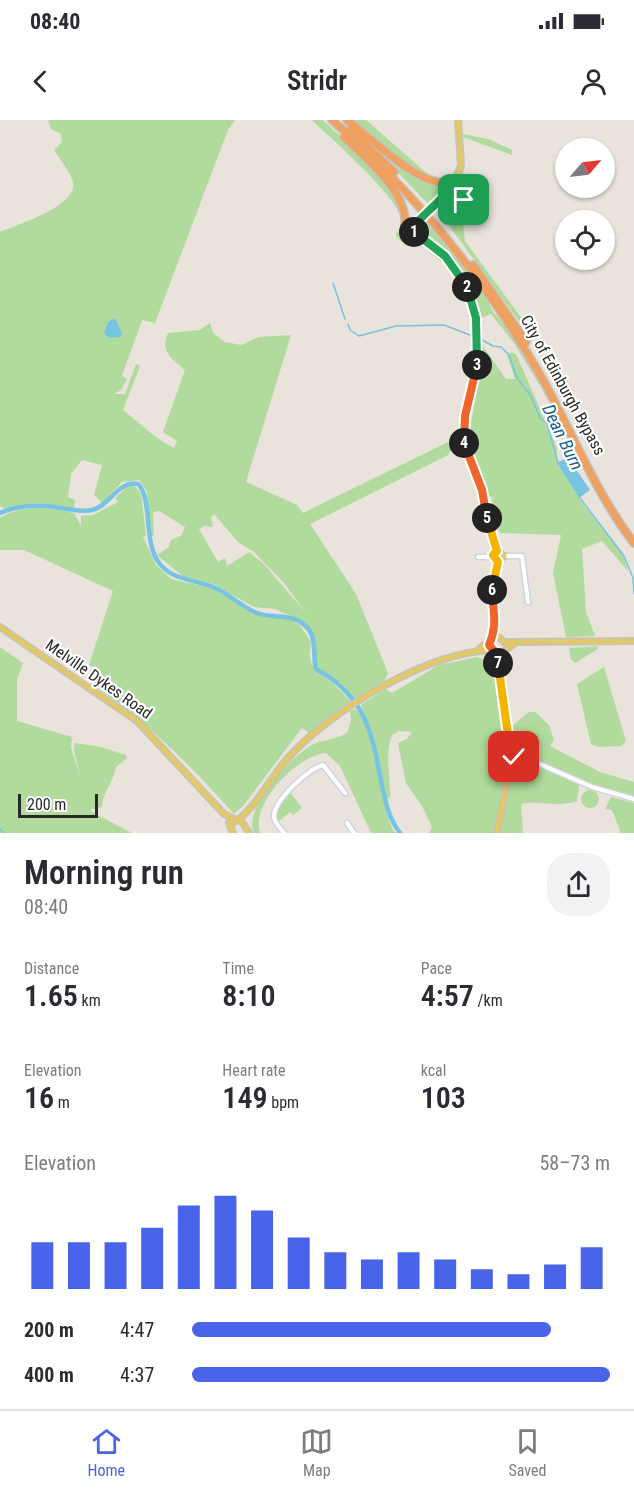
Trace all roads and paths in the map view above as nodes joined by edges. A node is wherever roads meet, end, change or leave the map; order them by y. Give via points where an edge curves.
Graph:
1 (327, 120) edge
2 (332, 120) edge
3 (339, 120) edge
4 (346, 120) edge
5 (458, 120) edge
6 (452, 185) junction
7 (457, 190) joint
8 (465, 213) dead end
9 (408, 228) junction
10 (634, 536) edge
11 (634, 543) edge
12 (497, 551) junction
13 (504, 556) junction
14 (477, 557) dead end
15 (493, 557) junction
16 (498, 562) junction
17 (528, 602) dead end
18 (0, 627) edge
19 (496, 638) junction
20 (634, 641) edge
21 (490, 644) junction
22 (499, 650) junction
23 (474, 651) junction
24 (514, 753) junction
25 (345, 793) dead end
26 (634, 799) edge
27 (248, 811) junction
28 (224, 814) junction
29 (237, 819) junction
30 (246, 825) junction
31 (350, 825) dead end
32 (231, 830) edge
33 (244, 833) edge
34 (249, 833) edge
35 (284, 833) edge
36 (354, 833) edge
37 (497, 833) edge

1 - 9 highway via 400,200
2 - 11 highway, City of Edinburgh Bypass via 411,196 480,282 531,360 593,479
3 - 10 highway, City of Edinburgh Bypass via 433,214 493,292 546,375 599,480
4 - 6 highway via 414,172
5 - 6 main road via 461,165
6 - 7 main road
6 - 9 main road, bridge via 437,204
7 - 8 street via 464,200
9 - 12 main road via 406,235 413,234 445,256 462,276 472,300 477,363 465,416 464,442 482,490
12 - 13 main road
12 - 15 main road
13 - 16 main road
13 - 17 street via 522,556
14 - 15 street
15 - 16 main road
16 - 19 main road via 492,587
18 - 28 main road, Melville Dykes Road via 138,721
19 - 21 main road
19 - 22 main road
20 - 22 main road via 516,644
21 - 22 main road
21 - 23 main road
22 - 23 main road
22 - 24 main road
23 - 27 main road via 441,660 390,683 323,727 289,756
24 - 26 street via 592,787
24 - 37 main road
25 - 35 street via 323,765 312,770 289,790 275,812 275,821
27 - 29 main road
27 - 30 main road
28 - 29 main road, Melville Dykes Road
28 - 32 main road, Melville Dykes Road
29 - 30 main road, Melville Dykes Road
29 - 32 main road
30 - 33 main road
30 - 34 main road
31 - 36 street

